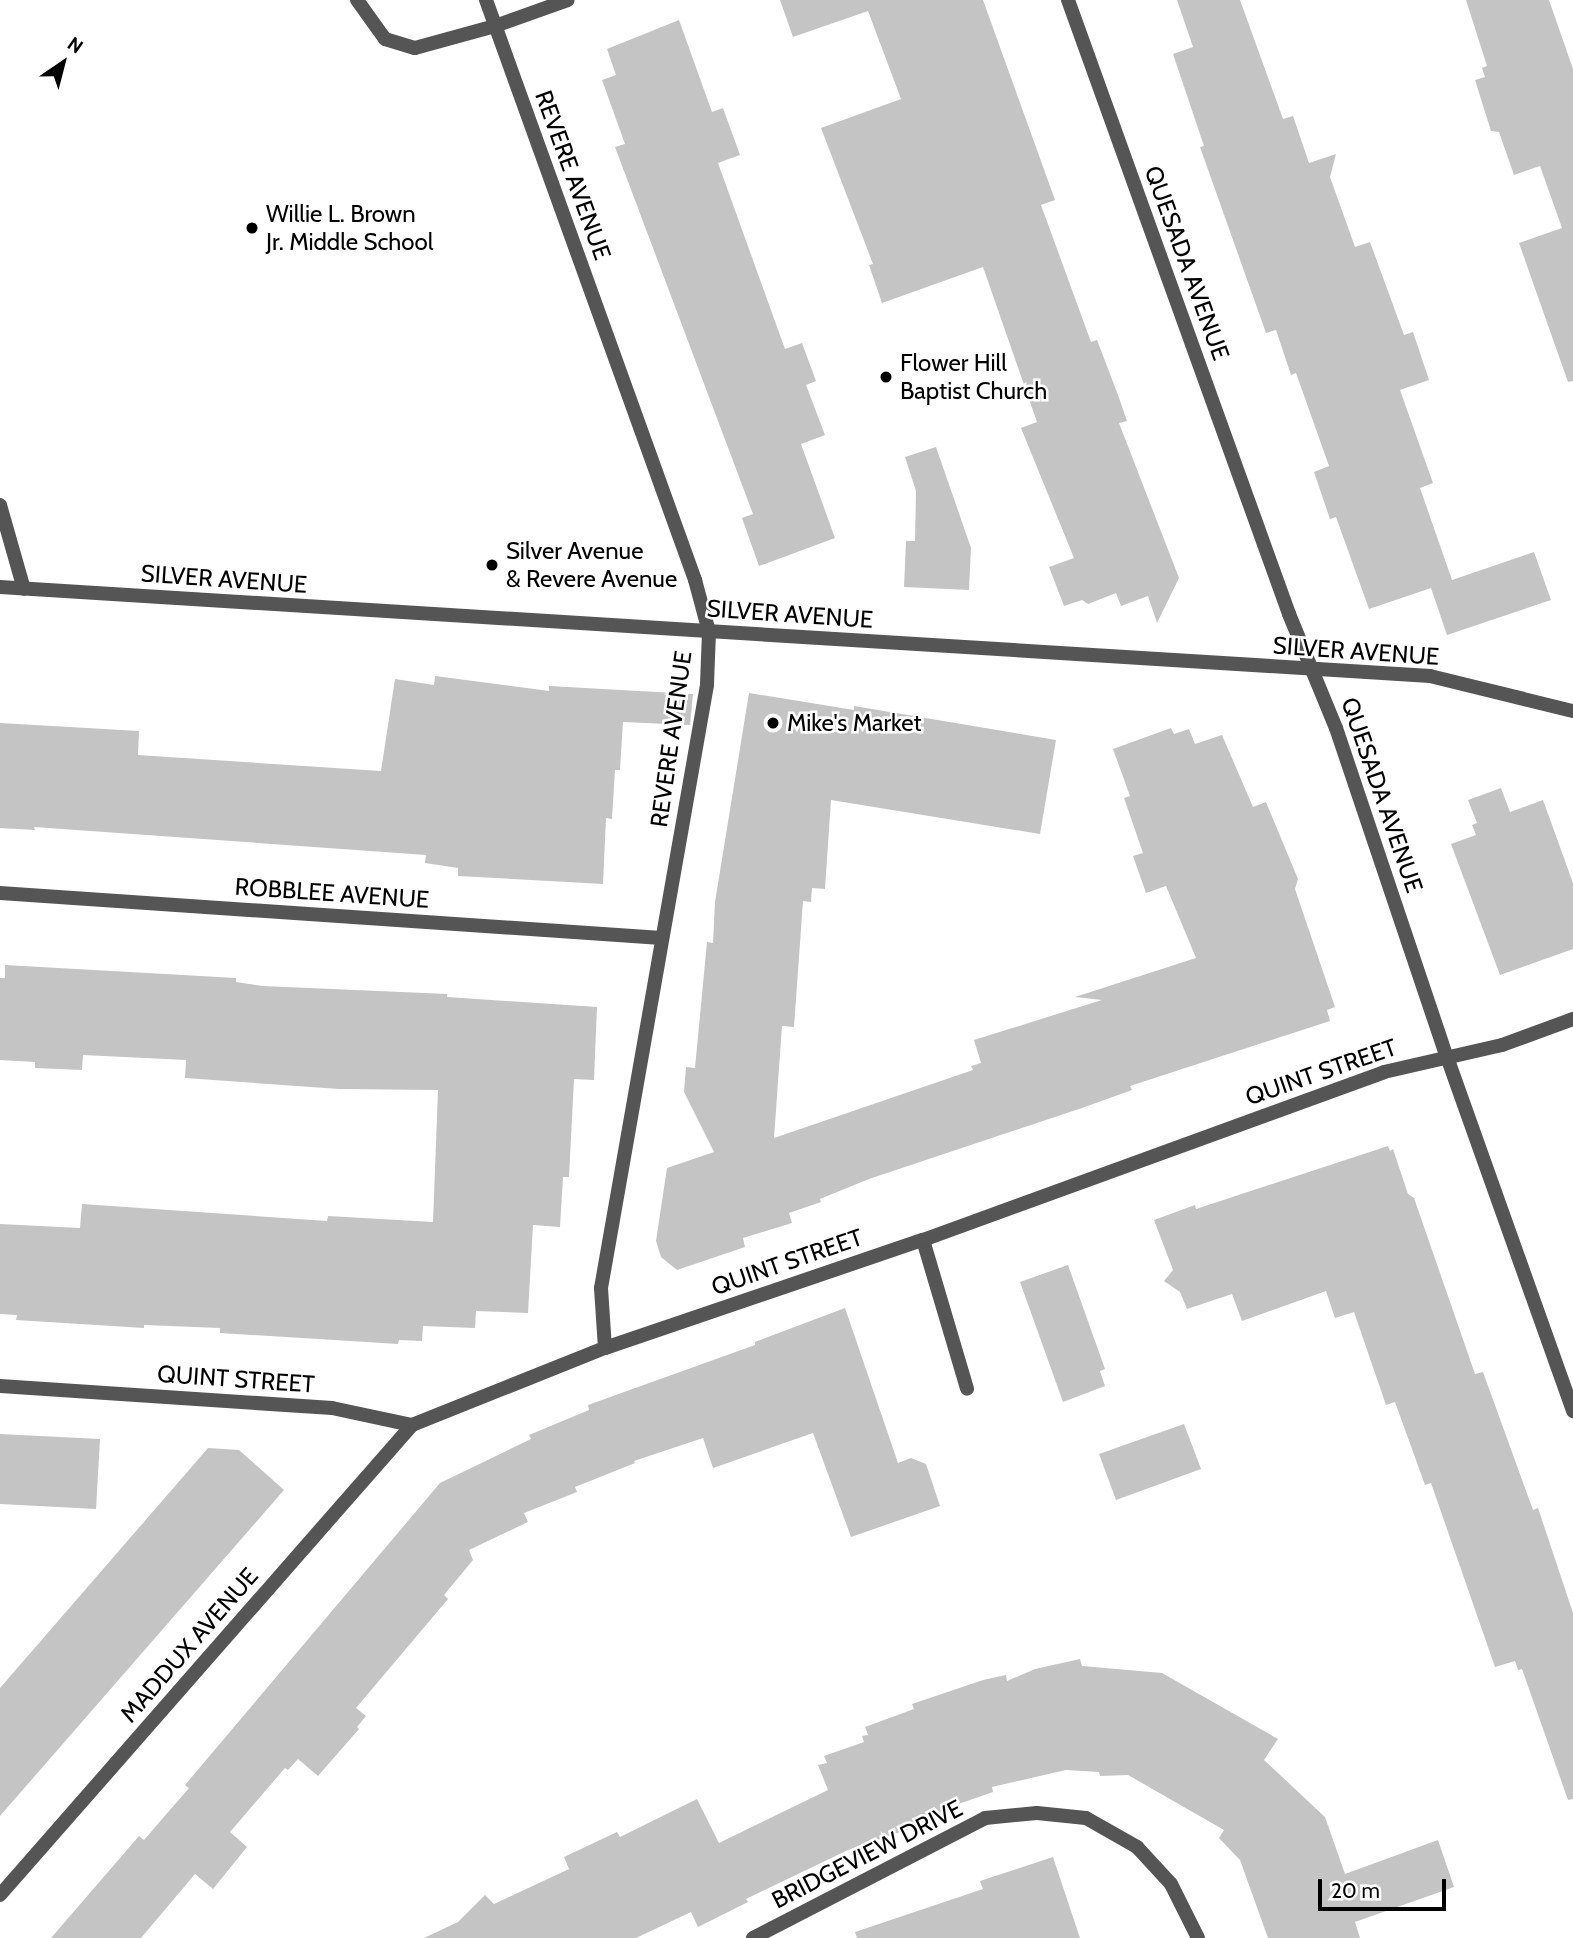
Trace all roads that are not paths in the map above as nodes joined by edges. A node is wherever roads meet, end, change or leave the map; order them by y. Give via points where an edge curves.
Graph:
1 (357, 0) edge
2 (486, 0) edge
3 (568, 0) edge
4 (1068, 0) edge
5 (495, 26) junction
6 (0, 505) edge
7 (0, 587) edge
8 (24, 589) junction
9 (709, 632) junction
10 (1315, 671) junction
11 (1573, 711) edge
12 (0, 893) edge
13 (661, 938) junction
14 (1573, 1019) edge
15 (1447, 1057) junction
16 (923, 1240) junction
17 (605, 1348) junction
18 (0, 1386) edge
19 (967, 1389) dead end
20 (1573, 1411) edge
21 (412, 1425) junction
22 (0, 1895) edge
23 (753, 1938) edge
24 (1198, 1938) edge

1 - 5 street via 385,39 415,48
2 - 5 street, REVERE AVENUE
3 - 5 street
4 - 10 street, QUESADA AVENUE via 1289,614
5 - 9 street, REVERE AVENUE via 695,580
6 - 8 street
7 - 8 street, SILVER AVENUE
8 - 9 street, SILVER AVENUE
9 - 10 street, SILVER AVENUE
9 - 13 street, REVERE AVENUE via 707,685
10 - 11 street, SILVER AVENUE via 1430,676
10 - 15 street, QUESADA AVENUE
12 - 13 street, ROBBLEE AVENUE
13 - 17 street, REVERE AVENUE via 601,1288
14 - 15 street, QUINT STREET via 1502,1045
15 - 16 street, QUINT STREET via 1384,1072
15 - 20 street, QUESADA AVENUE
16 - 17 street, QUINT STREET
16 - 19 street
17 - 21 street, QUINT STREET
18 - 21 street, QUINT STREET via 332,1408
21 - 22 street, MADDUX AVENUE
23 - 24 street, BRIDGEVIEW DRIVE via 985,1818 1037,1813 1086,1818 1137,1847 1171,1884

